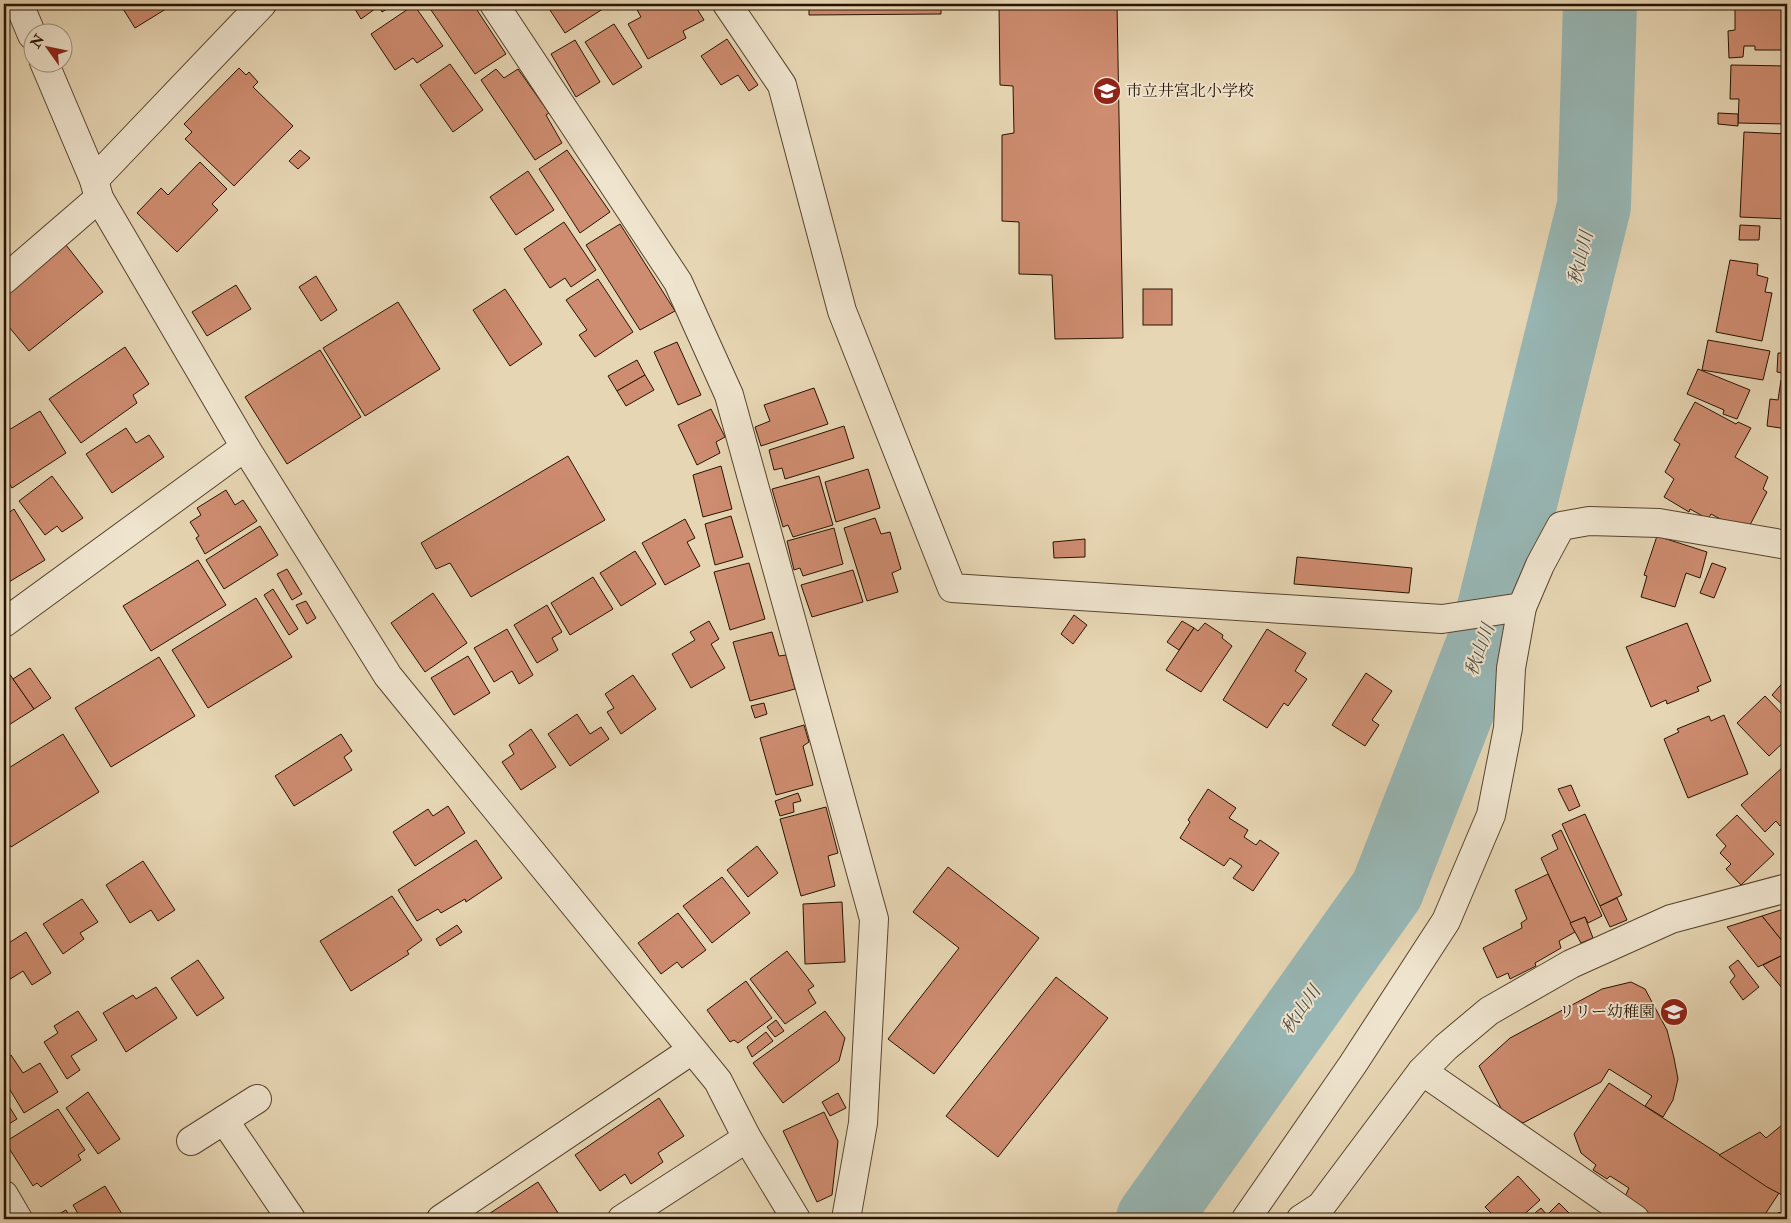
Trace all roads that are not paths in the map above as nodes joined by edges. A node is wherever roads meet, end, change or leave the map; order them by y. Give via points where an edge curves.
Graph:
1 (19, 4) edge
2 (262, 4) edge
3 (494, 4) edge
4 (727, 4) edge
5 (27, 22) edge
6 (48, 72) edge
7 (97, 189) junction
8 (4, 280) edge
9 (245, 447) junction
10 (1787, 545) edge
11 (1522, 608) junction
12 (4, 620) edge
13 (1787, 888) edge
14 (692, 1050) junction
15 (1422, 1071) junction
16 (256, 1099) dead end
17 (224, 1120) junction
18 (747, 1138) junction
19 (191, 1141) dead end
20 (4, 1195) edge
21 (18, 1219) edge
22 (291, 1219) edge
23 (441, 1219) edge
24 (622, 1219) edge
25 (796, 1219) edge
26 (846, 1219) edge
27 (1246, 1219) edge
28 (1301, 1219) edge
29 (1635, 1219) edge

1 - 5 street
2 - 7 street
3 - 26 street via 678,282 729,395 874,919 863,1123
4 - 11 street via 782,85 842,311 952,588 1442,619
6 - 7 street
7 - 8 street
7 - 9 street
9 - 12 street
9 - 14 street via 388,676
10 - 11 street via 1659,523 1589,521 1562,526 1540,565
11 - 27 street via 1511,668 1508,728 1491,815 1446,921 1354,1064
13 - 15 street via 1671,919 1571,964 1489,1011
14 - 18 street via 718,1081
14 - 23 street
15 - 28 street via 1321,1206
15 - 29 street
16 - 17 street
17 - 19 street
17 - 22 street
18 - 24 street
18 - 25 street
20 - 21 street

